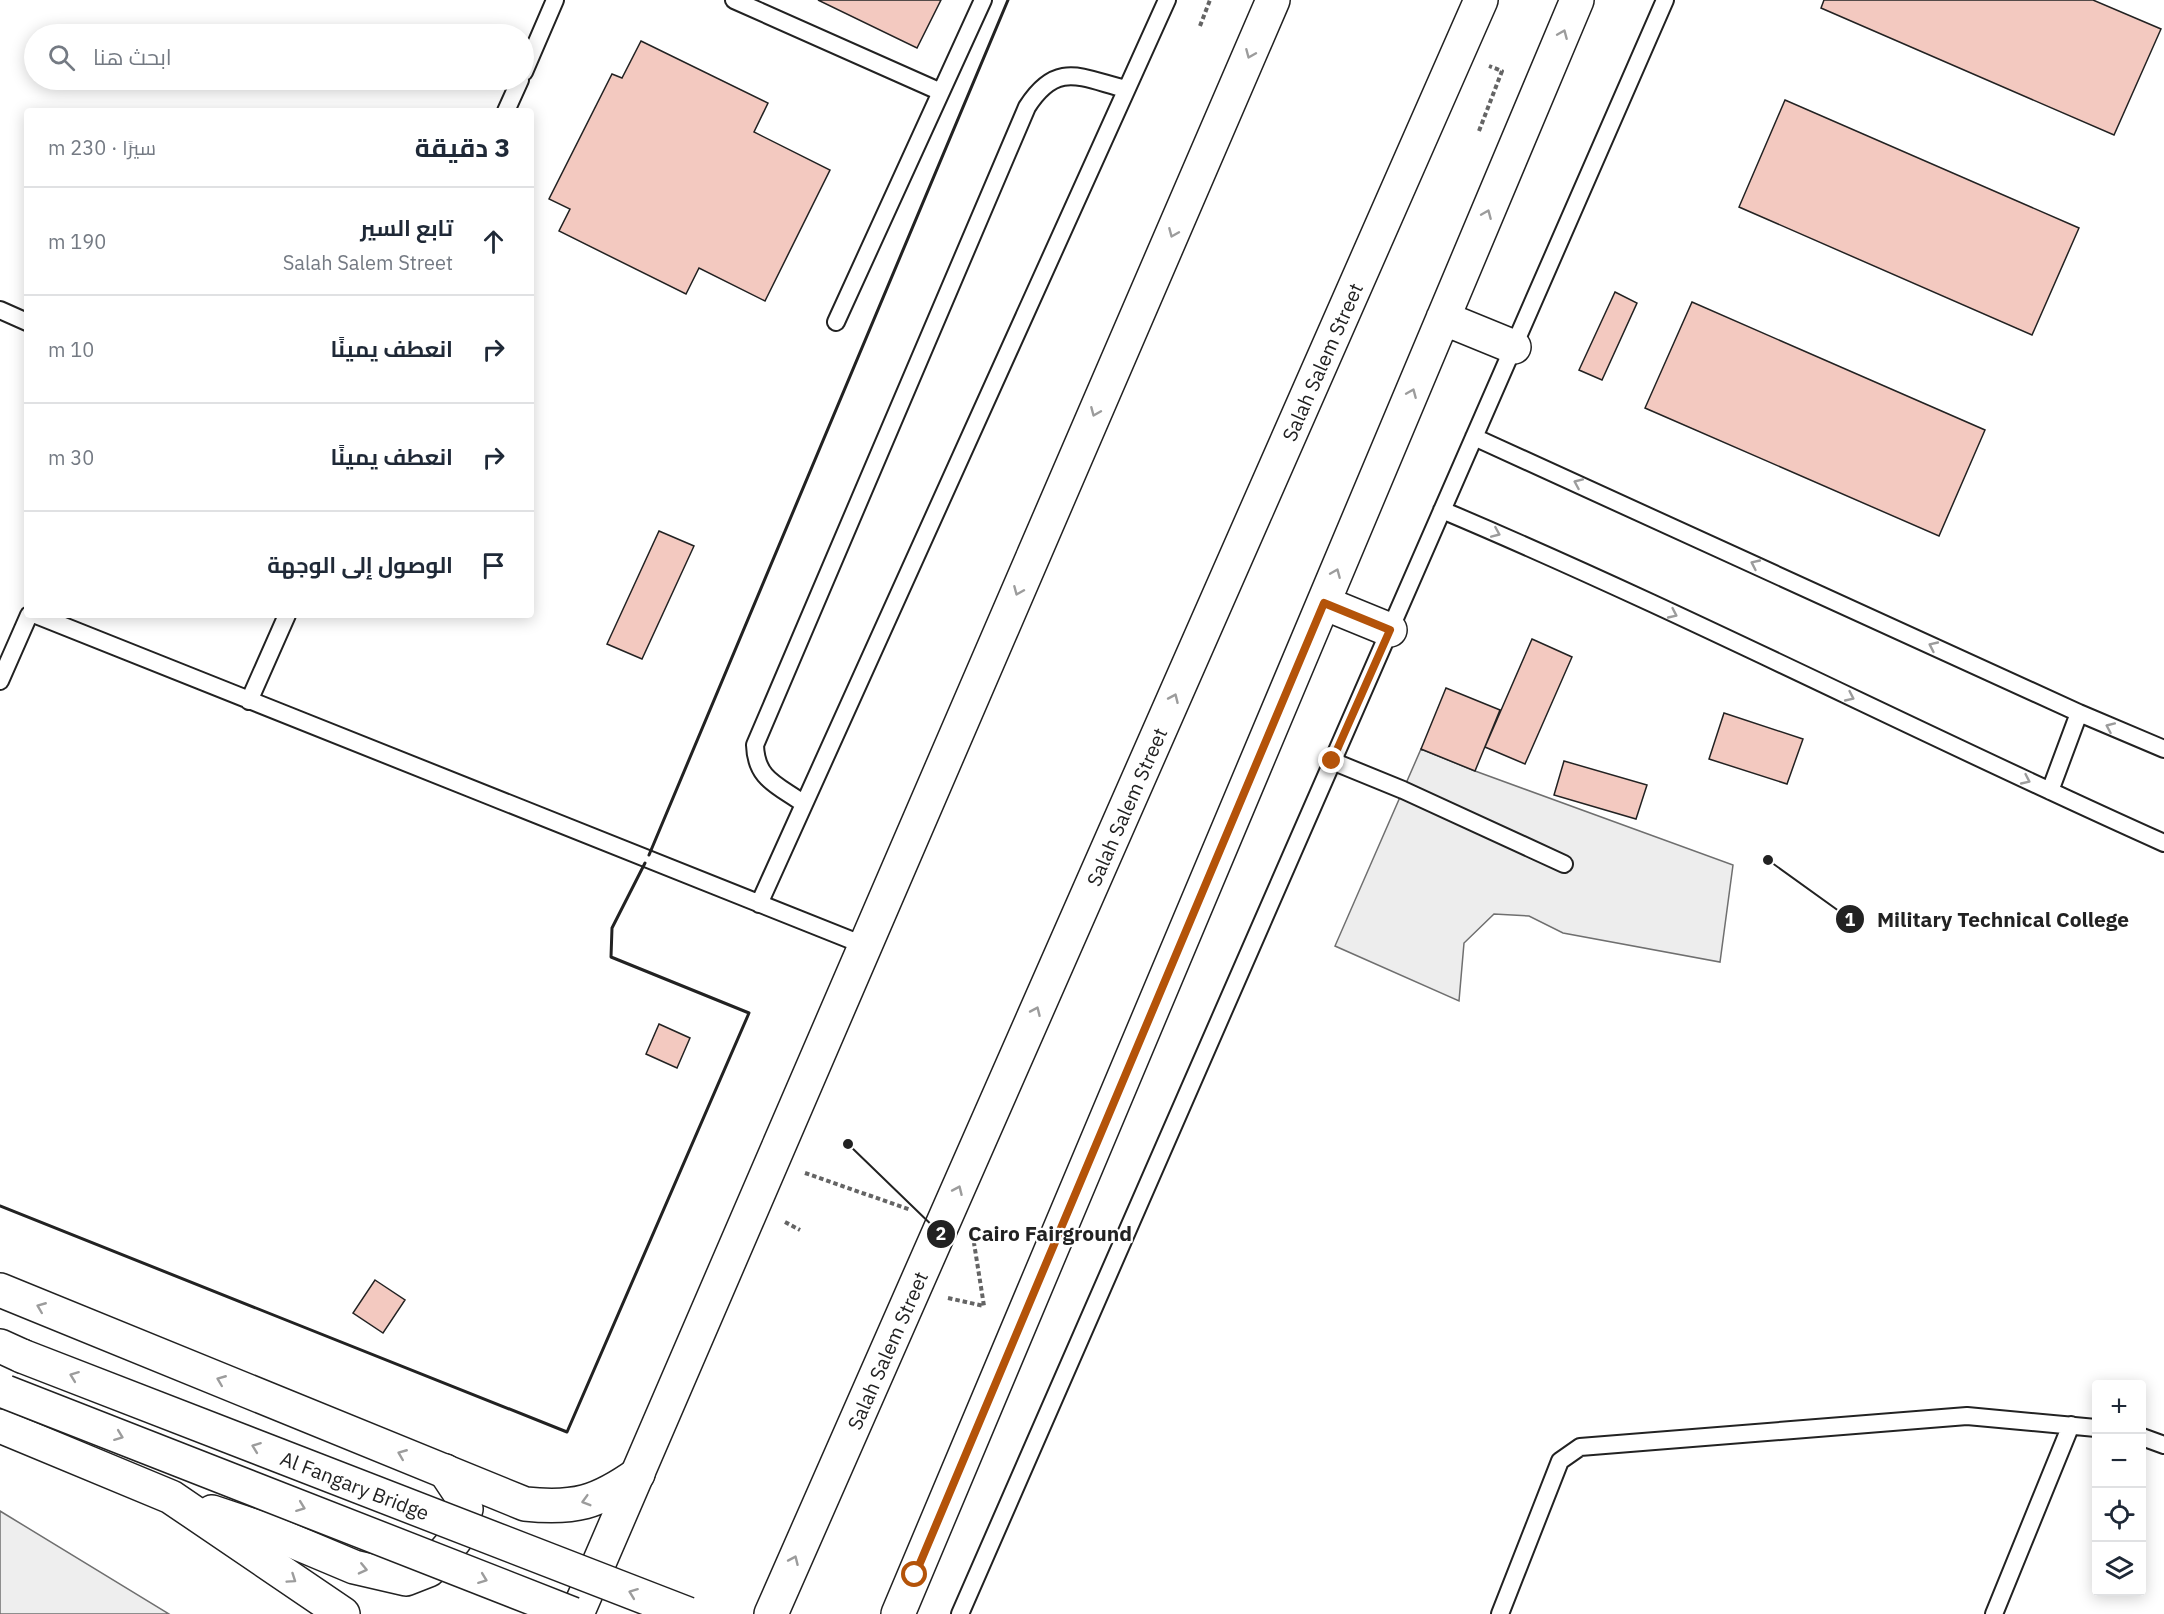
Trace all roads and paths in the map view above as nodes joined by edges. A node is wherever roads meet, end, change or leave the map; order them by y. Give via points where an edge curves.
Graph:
1 (555, 0) edge
2 (734, 0) edge
3 (983, 0) edge
4 (1167, 0) edge
5 (1210, 0) edge
6 (1273, 0) edge
7 (1481, 0) edge
8 (1577, 0) edge
9 (1665, 0) edge
10 (1200, 26) dead end
11 (534, 49) edge
12 (1502, 71) dead end
13 (1126, 89) junction
14 (515, 90) edge
15 (941, 92) junction
16 (507, 108) edge
17 (1479, 131) dead end
18 (0, 310) edge
19 (1443, 318) junction
20 (24, 321) edge
21 (836, 322) dead end
22 (1514, 347) junction
23 (1474, 437) junction
24 (1442, 510) junction
25 (1324, 603) junction
26 (28, 618) edge
27 (43, 618) edge
28 (285, 618) edge
29 (1390, 630) junction
30 (0, 681) edge
31 (249, 701) junction
32 (2079, 713) junction
33 (2164, 749) edge
34 (1332, 761) junction
35 (2050, 791) junction
36 (804, 804) junction
37 (2164, 843) edge
38 (1564, 864) dead end
39 (759, 904) junction
40 (866, 946) junction
41 (772, 1161) junction
42 (958, 1226) junction
43 (0, 1290) edge
44 (984, 1306) dead end
45 (11, 1351) edge
46 (3, 1391) edge
47 (2071, 1425) junction
48 (0, 1426) edge
49 (2092, 1427) edge
50 (2146, 1438) edge
51 (2164, 1445) edge
52 (445, 1472) junction
53 (638, 1474) junction
54 (171, 1497) junction
55 (915, 1575) junction
56 (343, 1614) edge
57 (575, 1614) edge
58 (688, 1614) edge
59 (771, 1614) edge
60 (898, 1614) edge
61 (923, 1614) edge
62 (960, 1614) edge
63 (1500, 1614) edge
64 (1994, 1614) edge

1 - 11 lane
2 - 15 lane
3 - 15 lane
4 - 13 lane
5 - 10 path
6 -> 40 main road
42 -> 7 main road, Salah Salem Street
19 -> 8 main road
9 - 22 lane
12 - 17 path
13 - 36 lane
13 - 36 lane via 1068,74 1051,80 1036,92 1027,107 755,745 760,772
14 - 16 lane
15 - 21 lane
18 - 20 lane
19 - 22 main road
25 -> 19 main road
22 - 23 lane
23 - 24 lane
32 -> 23 lane
24 - 29 lane
24 -> 35 lane via 1546,554
25 - 29 main road
25 - 55 main road
26 - 30 lane
27 - 31 lane
28 - 31 lane
29 - 34 lane
31 - 39 lane
33 -> 32 lane
32 - 35 lane
34 - 38 lane
34 - 62 lane
35 - 37 lane
36 - 39 lane
39 - 40 lane
40 - 41 main road
41 - 42 path
41 - 53 main road
42 - 44 path
59 -> 42 main road, Salah Salem Street
52 -> 43 main road
58 -> 45 main road, Al Fangary Bridge, bridge
46 -> 57 main road, Al Fangary Bridge, bridge
47 - 49 lane
47 - 63 lane via 1967,1416 1580,1447 1560,1461
47 - 64 lane
48 - 54 main road
50 - 51 lane
53 -> 52 main road via 613,1492 585,1503 555,1507 525,1503
54 -> 52 main road via 266,1530 354,1567 406,1579 429,1570 455,1540 466,1509
53 - 57 main road
54 -> 56 main road
55 - 60 main road
55 - 61 main road

